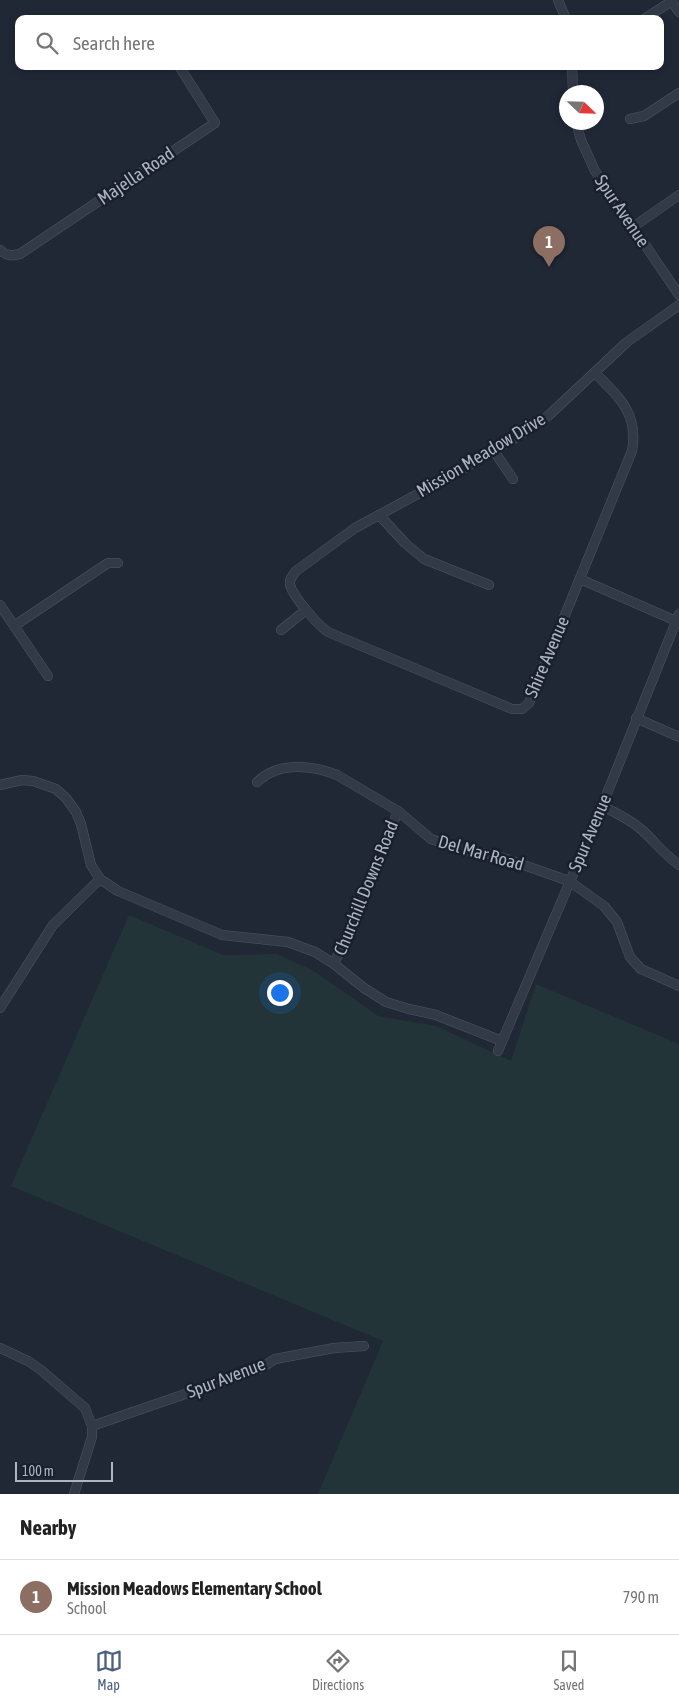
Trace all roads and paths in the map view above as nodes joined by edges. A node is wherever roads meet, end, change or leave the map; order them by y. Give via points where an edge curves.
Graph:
1 (558, 0) edge
2 (671, 1) edge
3 (679, 12) edge
4 (564, 15) edge
5 (650, 15) edge
6 (182, 70) edge
7 (572, 70) edge
8 (573, 85) edge
9 (679, 93) edge
10 (630, 118) dead end
11 (578, 130) edge
12 (679, 195) edge
13 (633, 227) junction
14 (0, 250) edge
15 (679, 294) edge
16 (679, 306) edge
17 (596, 373) junction
18 (494, 451) junction
19 (512, 479) dead end
20 (379, 515) junction
21 (118, 563) dead end
22 (296, 571) joint
23 (580, 579) junction
24 (489, 585) dead end
25 (0, 605) edge
26 (306, 610) junction
27 (678, 617) edge
28 (14, 626) junction
29 (280, 630) dead end
30 (48, 676) dead end
31 (636, 718) junction
32 (679, 737) edge
33 (257, 782) dead end
34 (0, 785) edge
35 (602, 806) junction
36 (398, 811) junction
37 (679, 865) edge
38 (100, 878) junction
39 (569, 881) junction
40 (334, 964) junction
41 (679, 986) edge
42 (0, 1008) edge
43 (502, 1041) junction
44 (498, 1051) dead end
45 (364, 1346) dead end
46 (0, 1348) edge
47 (92, 1426) junction
48 (74, 1494) edge

1 - 4 street
2 - 3 street
2 - 5 street
6 - 14 street, Majella Road via 215,123 20,254 11,256
7 - 8 street
9 - 10 street via 644,116
11 - 13 street, Spur Avenue via 595,171
12 - 13 street
13 - 15 street, Spur Avenue
16 - 17 street, Mission Meadow Drive via 627,342
17 - 18 street, Mission Meadow Drive via 548,416
17 - 23 street, Shire Avenue via 625,406 633,423 634,442
18 - 19 street
18 - 20 street, Mission Meadow Drive
20 - 22 street, Mission Meadow Drive via 355,528
20 - 24 street via 424,559
21 - 28 street via 108,563
22 - 26 street, Shire Avenue via 290,579 290,586
23 - 26 street, Shire Avenue via 529,703 522,709 512,709 328,632
23 - 27 street
25 - 28 street
26 - 29 street
27 - 31 street, Spur Avenue
28 - 30 street
31 - 32 street
31 - 35 street, Spur Avenue
33 - 36 street, Del Mar Road via 284,768 316,768 337,775
34 - 38 street via 33,781 56,789 66,798 76,812 91,865
35 - 37 street via 641,829
35 - 39 street, Spur Avenue
36 - 39 street, Del Mar Road via 431,839 443,844 495,855
36 - 40 street, Churchill Downs Road
38 - 40 street via 118,891 222,935 288,942 315,952
38 - 42 street via 53,925
39 - 41 street, Del Mar Road via 604,906 616,922 630,957 641,969
39 - 43 street, Spur Avenue
40 - 43 street via 386,1002 436,1015
43 - 44 street, Spur Avenue
45 - 47 street, Spur Avenue via 275,1359 261,1368
46 - 47 street via 41,1370 85,1408
47 - 48 street

